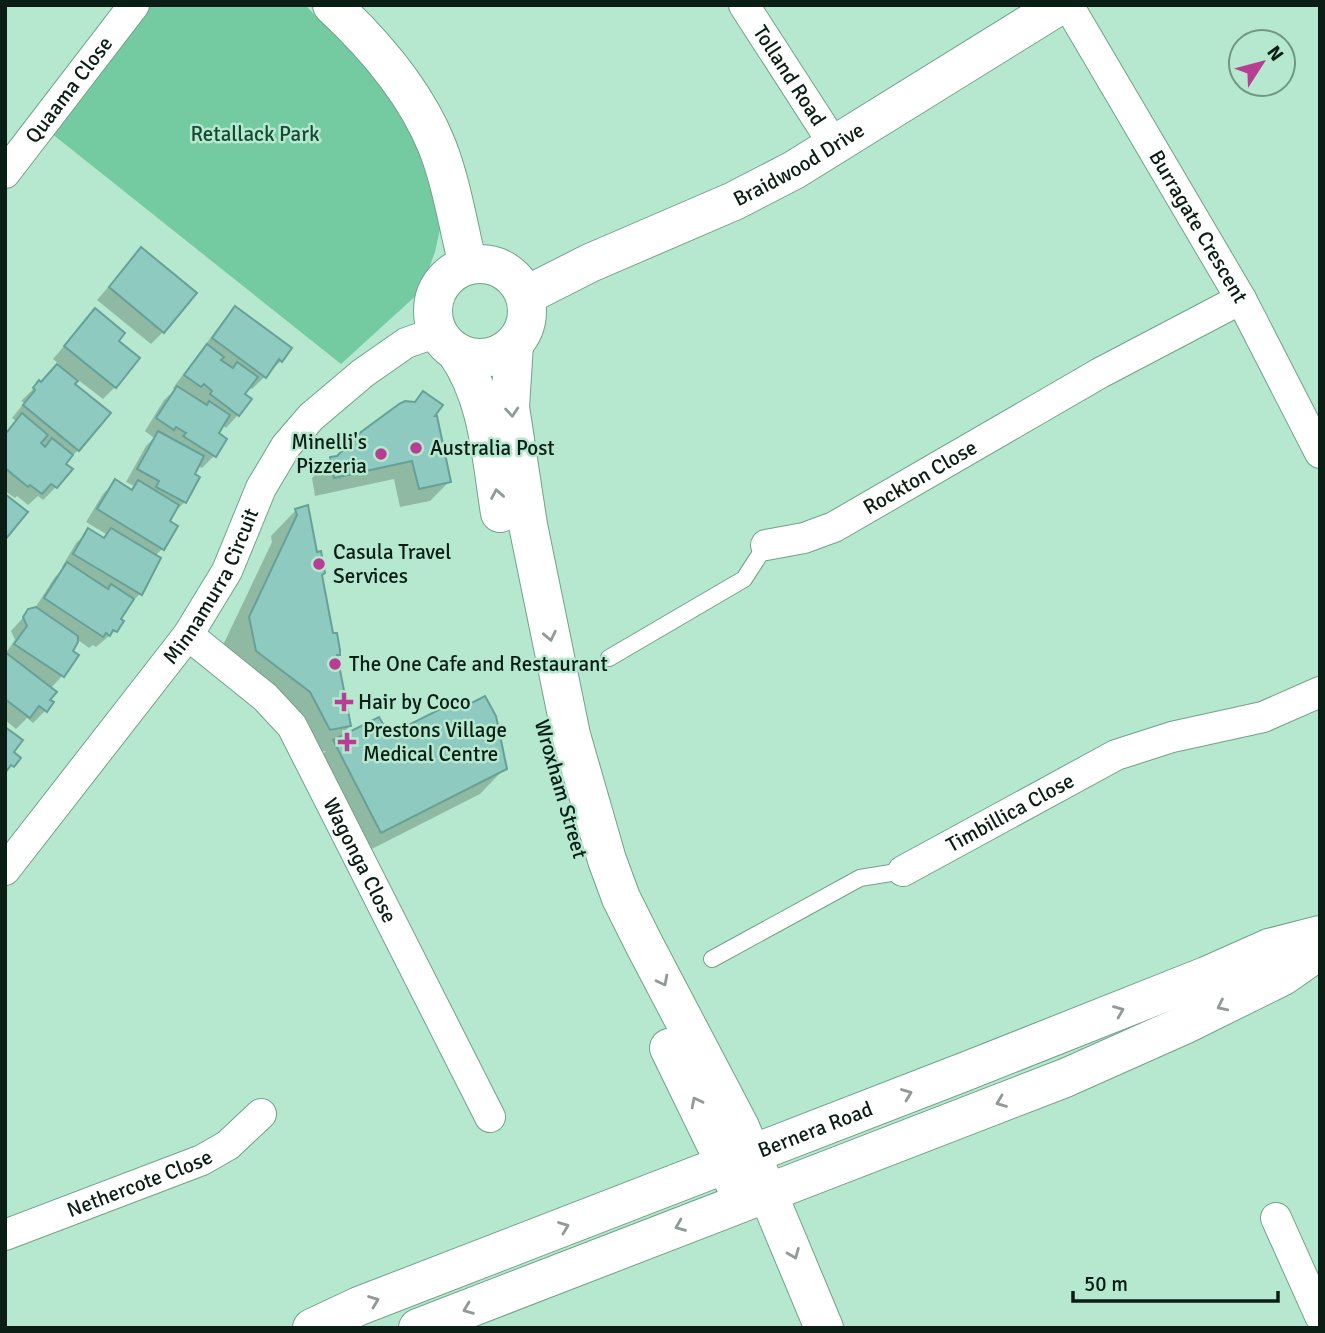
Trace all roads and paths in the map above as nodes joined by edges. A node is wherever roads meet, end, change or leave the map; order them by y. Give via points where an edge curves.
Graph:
1 (134, 5) edge
2 (332, 5) edge
3 (744, 5) edge
4 (1060, 5) edge
5 (1068, 5) edge
6 (835, 146) junction
7 (5, 173) edge
8 (468, 265) junction
9 (525, 296) junction
10 (1241, 299) junction
11 (447, 342) junction
12 (514, 344) junction
13 (1320, 453) edge
14 (766, 545) joint
15 (188, 635) junction
16 (609, 658) dead end
17 (1320, 692) edge
18 (5, 870) edge
19 (903, 871) joint
20 (1320, 935) edge
21 (1320, 950) edge
22 (712, 958) dead end
23 (261, 1114) dead end
24 (490, 1116) dead end
25 (739, 1158) junction
26 (755, 1196) junction
27 (1276, 1218) dead end
28 (5, 1235) edge
29 (1320, 1317) edge
30 (312, 1328) edge
31 (418, 1328) edge
32 (796, 1328) edge
33 (824, 1328) edge

1 - 7 street, Quaama Close
2 - 8 street via 376,49 424,118 447,175
3 - 6 street, Tolland Road
4 - 6 street, Braidwood Drive
5 - 10 street, Burragate Crescent
6 - 9 street, Braidwood Drive via 734,201
8 - 9 street via 499,268 519,284
8 - 11 street via 446,277 438,289 433,310
9 - 12 street via 526,322
10 - 13 street, Burragate Crescent
10 - 14 street, Rockton Close via 1100,373 834,527
11 - 12 street via 470,357 486,358
11 - 15 street, Minnamurra Circuit via 406,343 363,373 300,429 274,463 232,559
25 -> 11 street, Wroxham Street via 633,977 573,838 535,693 479,396 468,370
12 -> 25 street, Wroxham Street via 510,407 527,525 571,735 621,898
14 - 16 lane, Rockton Close via 744,579
15 - 18 street, Minnamurra Circuit
15 - 24 street, Wagonga Close via 265,697 292,726
17 - 19 street, Timbillica Close via 1263,717 1116,755
19 - 22 lane, Timbillica Close via 860,878
25 -> 20 street, Bernera Road via 1042,1042 1269,948
21 -> 26 street, Bernera Road via 1283,976 1065,1078
23 - 28 street, Nethercote Close via 228,1145 202,1160
25 - 26 street, Wroxham Street
30 -> 25 street, Bernera Road
26 -> 31 street, Bernera Road
26 - 32 street
26 -> 33 street
27 - 29 street

